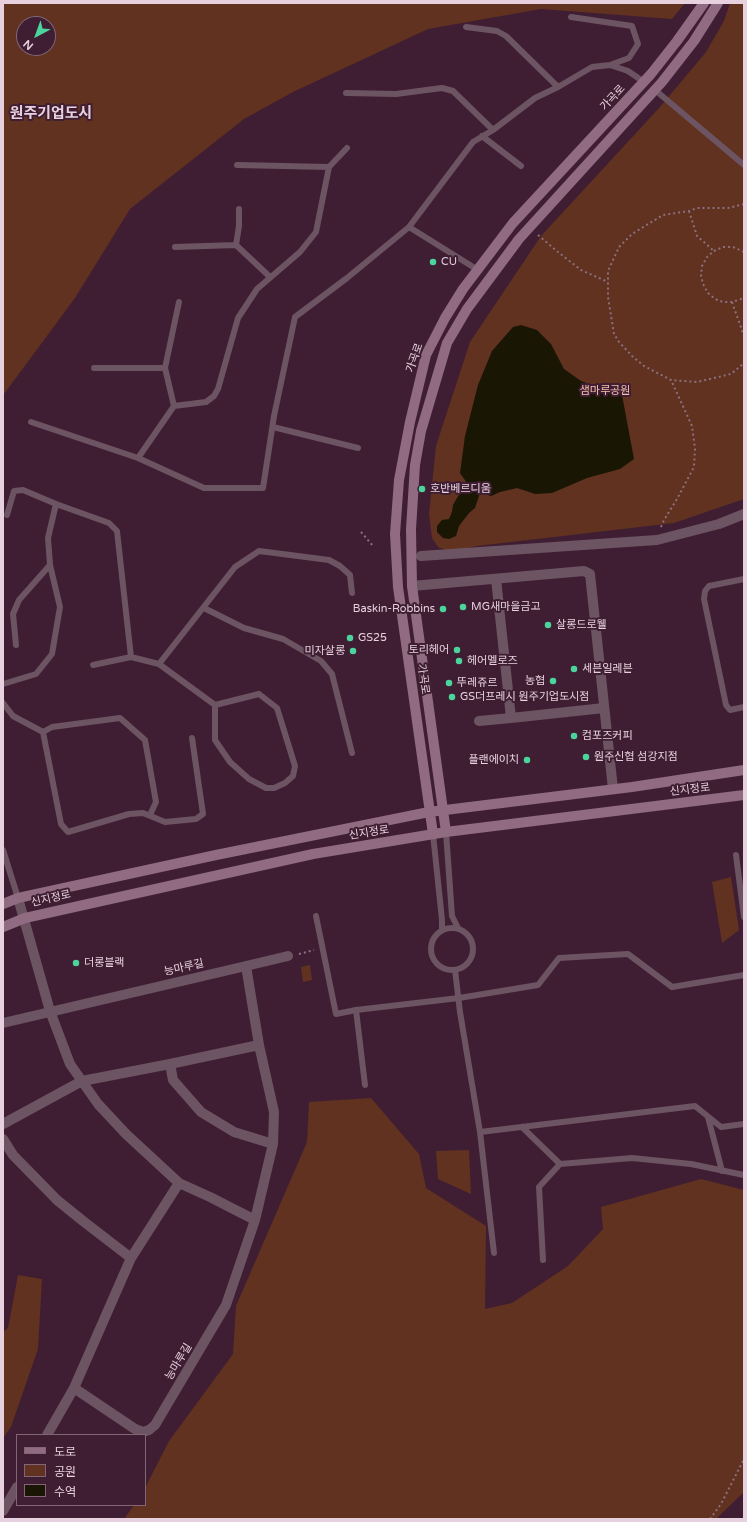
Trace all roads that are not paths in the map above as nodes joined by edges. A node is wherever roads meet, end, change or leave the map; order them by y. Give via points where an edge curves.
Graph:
1 (704, 3) edge
2 (718, 3) edge
3 (571, 17) dead end
4 (466, 27) dead end
5 (610, 65) junction
6 (644, 82) junction
7 (558, 87) junction
8 (655, 90) junction
9 (346, 93) dead end
10 (493, 130) junction
11 (482, 136) junction
12 (347, 148) dead end
13 (237, 164) dead end
14 (744, 165) edge
15 (521, 166) dead end
16 (329, 167) junction
17 (239, 209) dead end
18 (409, 227) junction
19 (236, 245) junction
20 (175, 247) dead end
21 (478, 270) junction
22 (270, 277) junction
23 (179, 302) dead end
24 (94, 368) dead end
25 (166, 368) junction
26 (174, 406) junction
27 (31, 422) dead end
28 (273, 428) junction
29 (358, 448) dead end
30 (138, 458) junction
31 (56, 504) junction
32 (7, 514) dead end
33 (744, 514) edge
34 (421, 556) dead end
35 (50, 564) junction
36 (496, 579) junction
37 (744, 579) edge
38 (412, 586) junction
39 (398, 587) junction
40 (352, 593) dead end
41 (204, 608) junction
42 (16, 645) dead end
43 (131, 657) junction
44 (159, 664) junction
45 (93, 665) dead end
46 (3, 684) edge
47 (3, 703) edge
48 (215, 705) junction
49 (744, 707) edge
50 (604, 708) junction
51 (511, 718) junction
52 (479, 721) dead end
53 (43, 732) junction
54 (192, 738) dead end
55 (352, 753) dead end
56 (744, 770) edge
57 (613, 789) junction
58 (744, 795) edge
59 (444, 810) junction
60 (429, 812) junction
61 (150, 815) junction
62 (446, 832) junction
63 (433, 834) junction
64 (3, 850) edge
65 (736, 855) dead end
66 (18, 898) junction
67 (3, 904) edge
68 (316, 916) dead end
69 (744, 917) edge
70 (25, 918) junction
71 (3, 927) edge
72 (458, 928) junction
73 (442, 930) junction
74 (288, 956) road end
75 (246, 966) junction
76 (455, 970) junction
77 (744, 975) edge
78 (459, 998) junction
79 (356, 1010) junction
80 (50, 1011) junction
81 (3, 1023) edge
82 (259, 1045) junction
83 (170, 1064) junction
84 (82, 1081) junction
85 (365, 1085) dead end
86 (708, 1116) junction
87 (3, 1124) edge
88 (744, 1124) edge
89 (522, 1127) junction
90 (480, 1132) junction
91 (3, 1139) edge
92 (273, 1144) junction
93 (560, 1164) junction
94 (722, 1171) junction
95 (744, 1175) edge
96 (180, 1183) junction
97 (255, 1220) junction
98 (494, 1253) dead end
99 (132, 1258) junction
100 (542, 1260) dead end
101 (74, 1388) junction
102 (48, 1434) edge
103 (16, 1489) edge
104 (3, 1511) edge

1 - 6 street, 가곡로 via 674,46
2 - 8 street, 가곡로 via 685,53
3 - 5 lane via 632,26 638,44 629,58
4 - 7 lane via 497,31 506,36
5 - 6 lane via 628,71
5 - 7 lane via 592,67
6 - 8 street
6 - 21 street, 가곡로 via 514,224
7 - 10 lane via 535,98
8 - 14 lane
8 - 38 street, 가곡로 via 519,239 467,309 447,343 421,431 415,465 411,529
9 - 10 lane via 396,94 442,88 453,91
10 - 11 lane
11 - 15 lane
11 - 18 lane via 473,142
12 - 16 lane
13 - 16 lane
16 - 22 lane via 316,232 300,252
17 - 19 lane
18 - 21 lane
18 - 28 lane via 295,317
19 - 20 lane
19 - 22 lane
21 - 39 street, 가곡로 via 463,288 426,355 399,480 395,534
22 - 26 lane via 257,289 238,318 214,396 206,402
23 - 25 lane
24 - 25 lane
25 - 26 lane
26 - 30 lane
27 - 30 lane
28 - 29 lane
28 - 30 lane via 263,488 204,488
31 - 32 lane via 23,490 14,492
31 - 35 lane via 48,538
31 - 43 lane via 109,523 117,530
33 - 34 street via 719,524 657,540
35 - 42 lane via 19,600 13,614
35 - 46 lane via 60,607 52,654 36,674
36 - 38 street
36 - 50 street via 584,571 590,574
36 - 51 street
37 - 49 lane via 709,586 704,599 726,705 730,710
38 - 39 street
38 - 59 street, 가곡로
39 - 60 street, 가곡로
40 - 41 lane via 350,575 329,560 259,551 235,567
41 - 44 lane
41 - 55 lane via 244,628 283,639 321,661 332,674
43 - 44 lane
43 - 45 lane
44 - 48 lane
47 - 53 lane via 13,716
48 - 48 lane via 259,694 277,708 295,766 293,776 274,788 266,788 249,779 230,762 215,740
50 - 51 street
50 - 57 street
51 - 52 street
53 - 61 lane via 61,824 68,832 129,814
53 - 61 lane via 52,727 120,718 145,740 156,802
54 - 61 lane via 202,814 196,819 165,822
56 - 57 street, 신지정로
57 - 59 street, 신지정로
58 - 62 street, 신지정로
59 - 60 street, 신지정로
59 - 62 street, 가곡로
60 - 63 street, 가곡로
60 - 66 street, 신지정로
62 - 63 street, 신지정로
62 - 72 lane via 452,916
63 - 70 street, 신지정로 via 313,854
63 - 73 lane
64 - 66 lane
65 - 69 lane
66 - 67 street, 신지정로
66 - 70 street
68 - 79 lane via 336,1014
70 - 71 street, 신지정로
70 - 80 street
72 - 73 lane
72 - 76 lane via 469,937 473,950 468,963
73 - 76 lane via 431,944 431,951 436,963 448,970
74 - 75 street
75 - 80 street, 능마루길
75 - 82 street, 능마루길
76 - 78 lane
77 - 78 lane via 672,987 628,954 559,958 538,985
78 - 79 lane
78 - 90 lane
79 - 85 lane
80 - 81 street, 능마루길
80 - 84 street via 70,1064
82 - 83 street
82 - 92 street, 능마루길 via 274,1112
83 - 84 street
83 - 92 street via 173,1080 201,1112 234,1132
84 - 87 street
84 - 96 street via 98,1104 126,1134
86 - 88 lane via 721,1127
86 - 89 lane via 695,1106
86 - 94 lane
89 - 90 lane
89 - 93 lane
90 - 98 lane
91 - 99 street via 13,1155 58,1200
92 - 97 street, 능마루길
93 - 94 lane via 632,1158 691,1164
93 - 100 lane via 539,1187
94 - 95 lane
96 - 97 street
96 - 99 street
97 - 101 street, 능마루길 via 226,1305 155,1425 143,1432 135,1429
99 - 101 street
101 - 102 street
103 - 104 street

